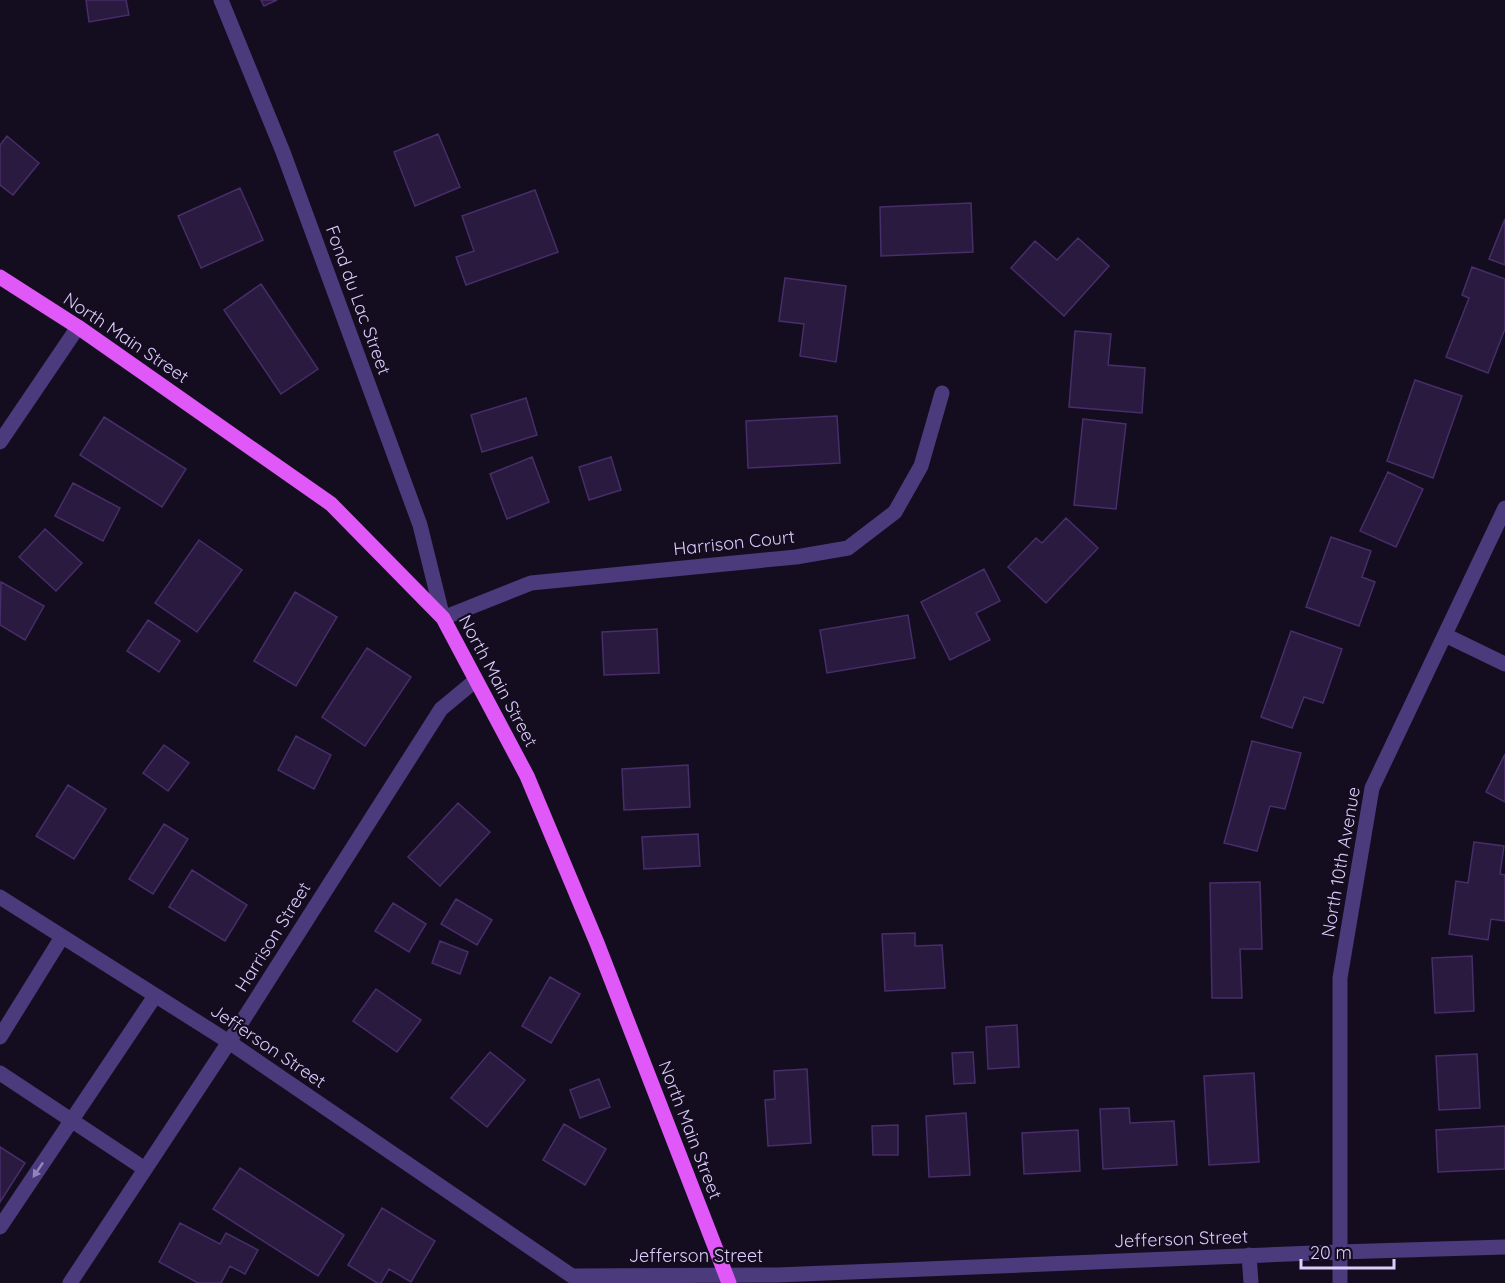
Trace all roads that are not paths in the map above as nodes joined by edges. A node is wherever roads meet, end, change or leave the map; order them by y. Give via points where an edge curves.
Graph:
1 (221, 0) edge
2 (0, 277) edge
3 (78, 327) junction
4 (942, 393) dead end
5 (0, 442) edge
6 (1505, 508) edge
7 (443, 618) junction
8 (1445, 635) junction
9 (1505, 664) edge
10 (476, 680) junction
11 (0, 897) edge
12 (63, 937) junction
13 (155, 996) junction
14 (0, 1037) edge
15 (229, 1042) junction
16 (0, 1073) edge
17 (71, 1121) junction
18 (145, 1169) junction
19 (0, 1227) edge
20 (1505, 1247) edge
21 (1339, 1252) junction
22 (1249, 1255) junction
23 (727, 1279) edge
24 (70, 1283) edge
25 (1251, 1283) edge
26 (1340, 1283) edge

1 - 7 street, Fond du Lac Street via 283,152 420,525
2 - 3 main road, North Main Street
3 - 5 street
3 - 7 main road, North Main Street via 331,504
4 - 7 street, Harrison Court via 921,466 895,512 848,548 796,557 531,583
6 - 8 street, North 10th Avenue
7 - 10 main road, North Main Street
8 - 9 street
8 - 21 street, North 10th Avenue via 1372,788 1340,978
10 - 15 street, Harrison Street via 441,709
10 - 23 main road, North Main Street via 527,776
11 - 12 street, Jefferson Street
12 - 13 street, Jefferson Street
12 - 14 street
13 - 15 street, Jefferson Street
13 - 17 street
15 - 18 street, Harrison Street
15 - 23 street, Jefferson Street via 572,1276
16 - 17 street
17 - 18 street
17 -> 19 street
18 - 24 street, Harrison Street
20 - 21 street, Jefferson Street
21 - 22 street, Jefferson Street
21 - 26 street, North 10th Avenue
22 - 23 street, Jefferson Street
22 - 25 street

